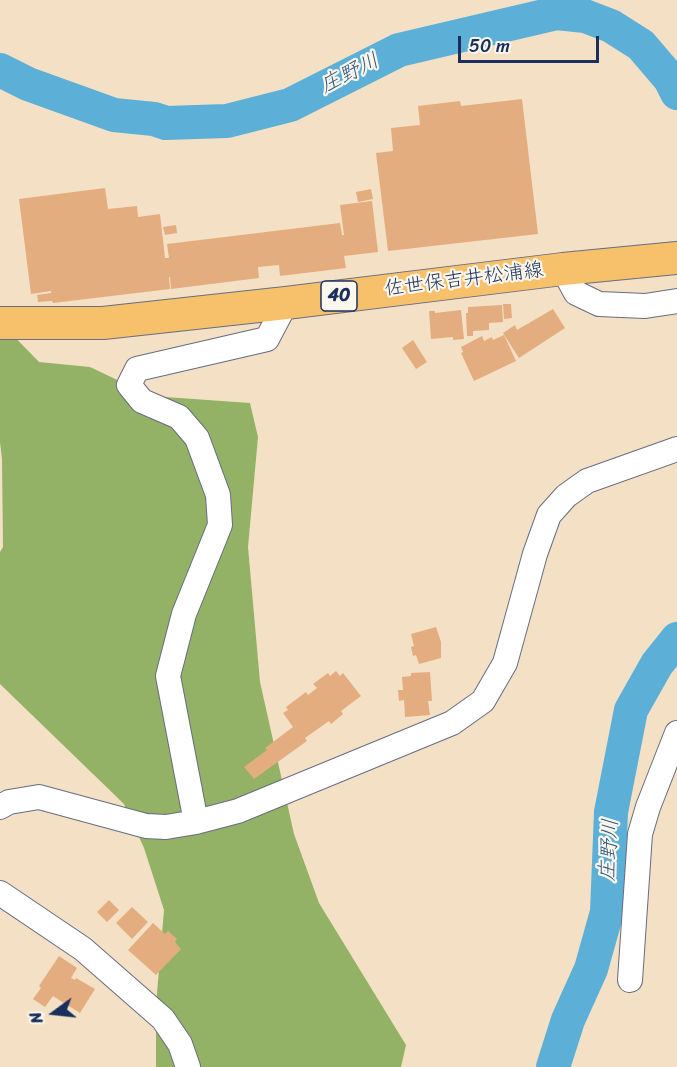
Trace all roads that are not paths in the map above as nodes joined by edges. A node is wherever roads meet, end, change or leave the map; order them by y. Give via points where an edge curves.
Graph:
1 (677, 258) edge
2 (563, 269) junction
3 (677, 301) edge
4 (286, 303) junction
5 (0, 323) edge
6 (677, 449) edge
7 (677, 733) edge
8 (0, 807) edge
9 (196, 822) junction
10 (0, 893) edge
11 (630, 981) dead end
12 (188, 1067) edge

1 - 2 main road, 佐世保吉井松浦線 / 40
2 - 3 street via 576,293 599,304 645,306
2 - 4 main road, 佐世保吉井松浦線 / 40
4 - 5 main road, 佐世保吉井松浦線 / 40 via 103,323
4 - 9 street via 267,339 137,369 129,385 142,401 179,417 197,438 218,495 220,525 184,614 168,676
6 - 9 street via 587,481 549,515 505,663 483,701 452,723 381,753 238,811
7 - 11 street via 640,834
8 - 9 street via 39,797 146,826
10 - 12 street via 83,949 163,1019 180,1044

